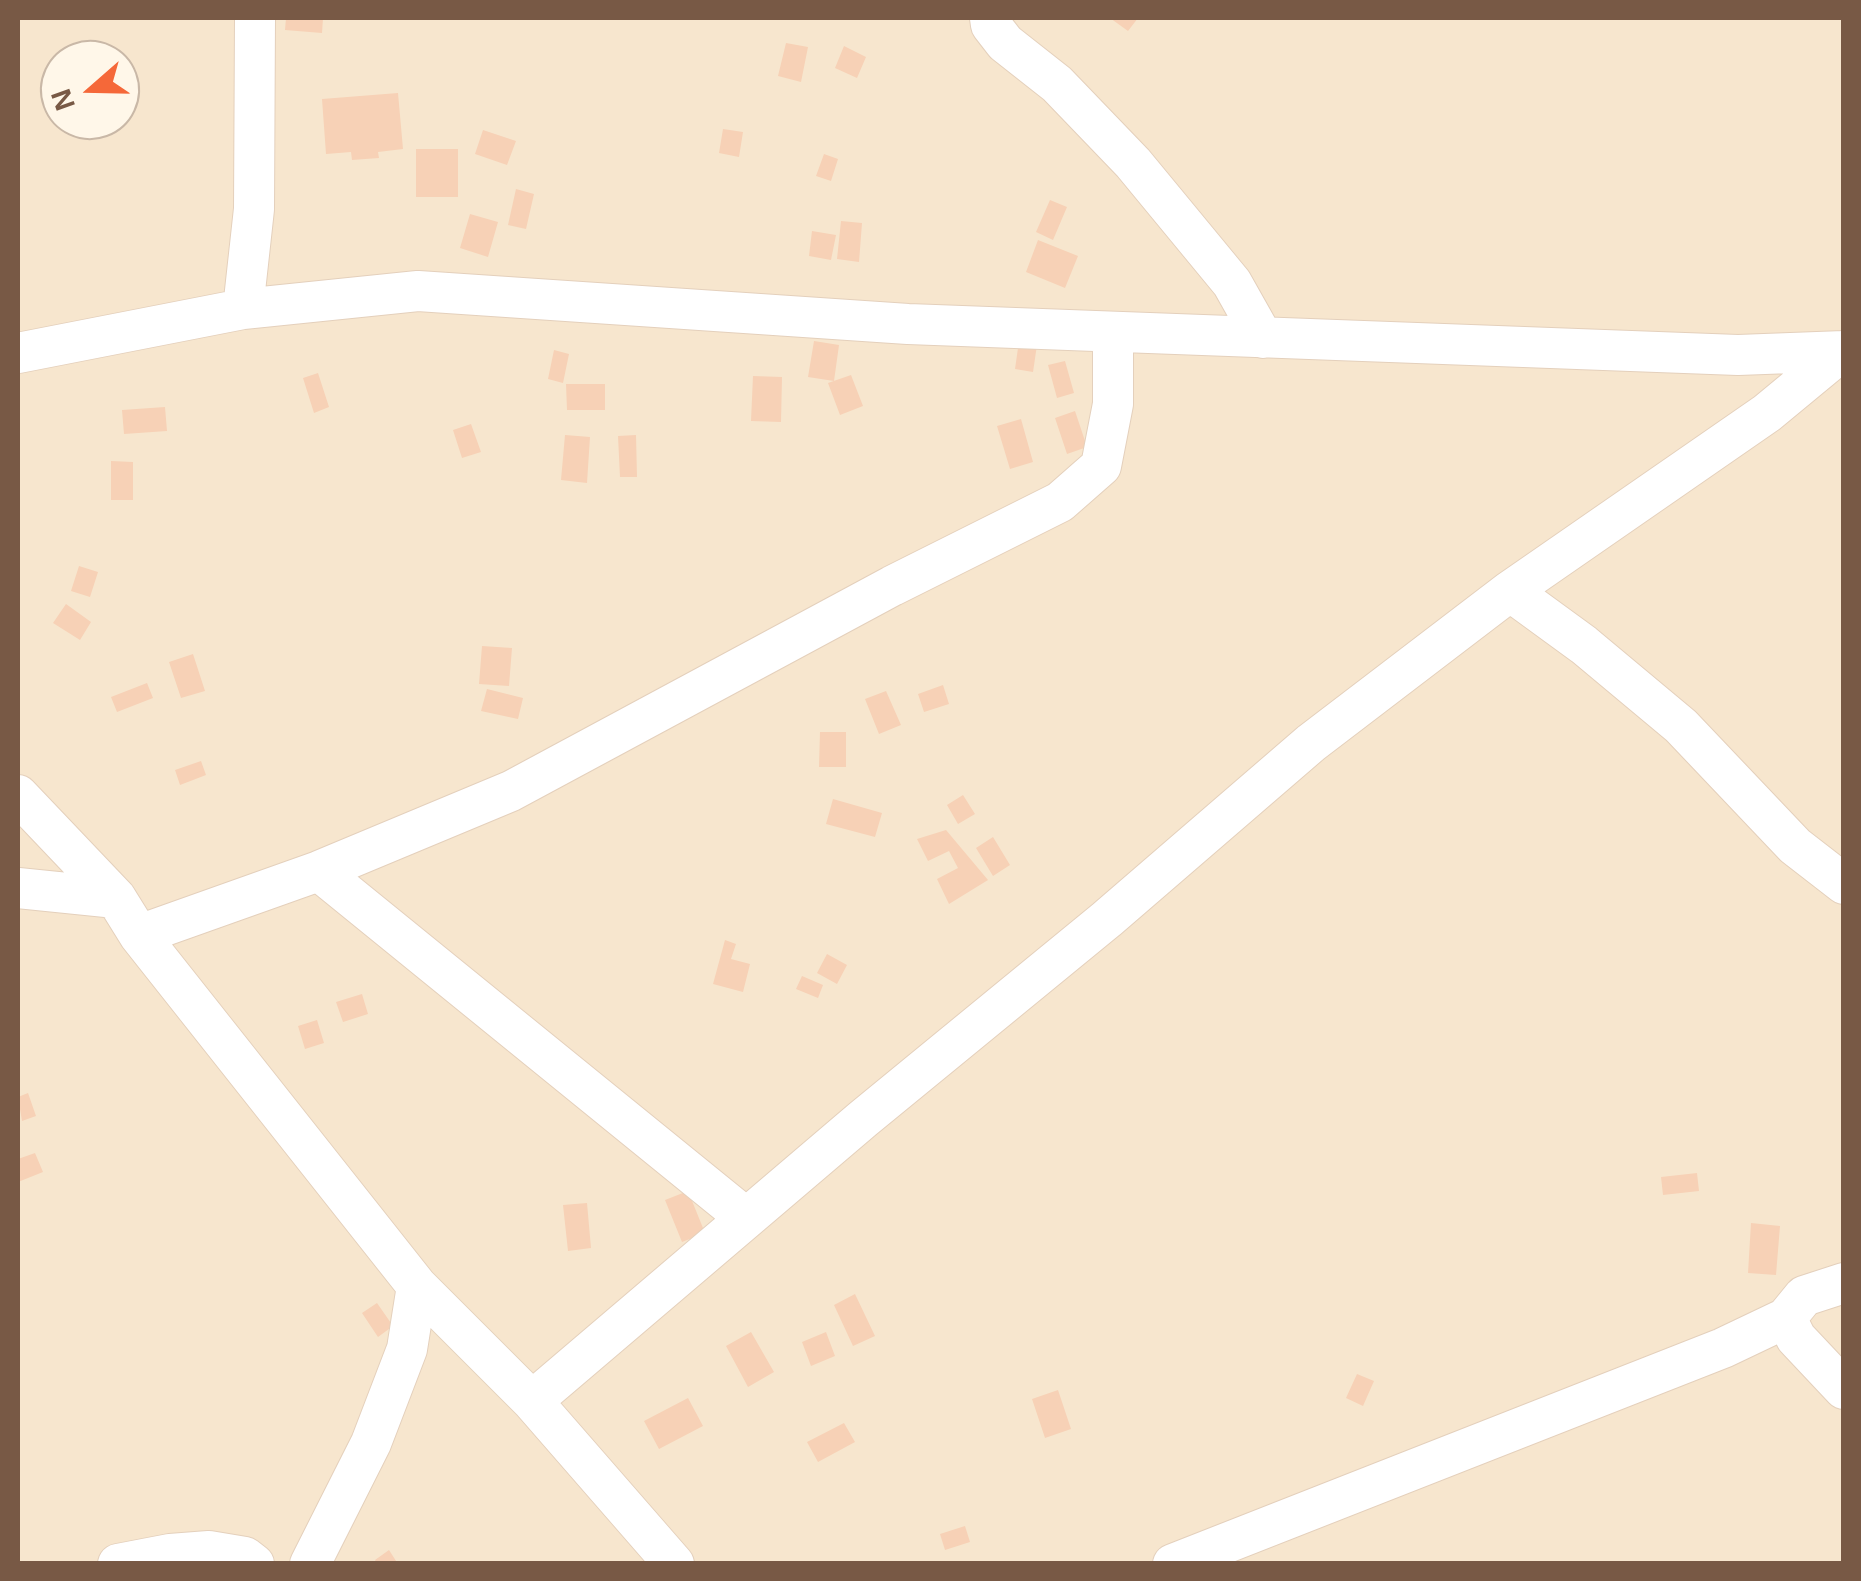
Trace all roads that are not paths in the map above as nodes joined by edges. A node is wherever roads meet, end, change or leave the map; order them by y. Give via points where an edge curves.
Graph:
1 (255, 18) edge
2 (990, 18) edge
3 (243, 308) junction
4 (1113, 332) junction
5 (1263, 338) junction
6 (1842, 351) edge
7 (18, 353) edge
8 (1510, 591) junction
9 (18, 794) edge
10 (319, 871) junction
11 (1844, 884) edge
12 (18, 888) edge
13 (116, 898) junction
14 (139, 935) junction
15 (746, 1218) junction
16 (1844, 1283) edge
17 (417, 1286) junction
18 (1786, 1318) junction
19 (1844, 1389) edge
20 (532, 1400) junction
21 (118, 1564) edge
22 (254, 1564) edge
23 (310, 1564) edge
24 (674, 1564) edge
25 (1174, 1564) edge

1 - 3 street via 254,209
2 - 5 street via 1005,44 1058,84 1132,163 1232,283
3 - 4 street via 418,291
3 - 7 street
4 - 5 street
4 - 10 street via 1112,404 1101,466 1060,502 510,791
5 - 6 street via 1738,355
6 - 8 street via 1767,413
8 - 11 street via 1681,726 1796,846
8 - 15 street via 1311,743
9 - 13 street
10 - 14 street
10 - 15 street
12 - 13 street
13 - 14 street
14 - 17 street
15 - 20 street
16 - 18 street via 1804,1296
17 - 20 street
17 - 23 street via 408,1348 371,1443
18 - 19 street
18 - 25 street
20 - 24 street
21 - 22 street via 209,1551

